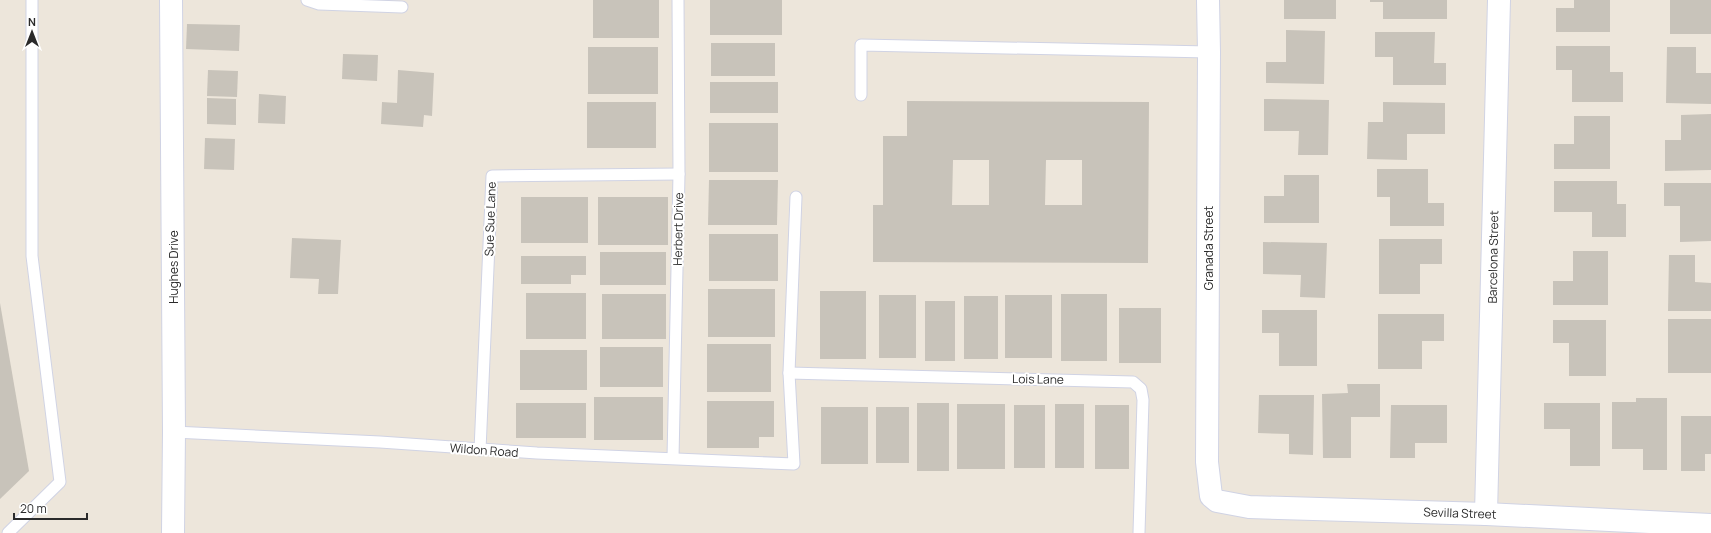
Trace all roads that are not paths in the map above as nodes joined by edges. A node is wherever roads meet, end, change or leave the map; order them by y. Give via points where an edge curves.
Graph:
1 (32, 0) edge
2 (171, 0) edge
3 (307, 0) edge
4 (678, 0) edge
5 (1208, 0) edge
6 (1499, 0) edge
7 (402, 7) dead end
8 (1209, 52) junction
9 (861, 95) dead end
10 (679, 174) junction
11 (796, 198) dead end
12 (788, 373) junction
13 (174, 432) junction
14 (480, 450) junction
15 (673, 458) junction
16 (1211, 496) joint
17 (1486, 514) junction
18 (1711, 525) edge
19 (8, 533) edge
20 (173, 533) edge
21 (1139, 533) edge

1 - 19 lane via 32,256 60,482
2 - 13 street, Hughes Drive
3 - 7 lane via 319,4
4 - 10 lane, Herbert Drive
5 - 8 street, Granada Street
6 - 17 street, Barcelona Street
8 - 9 lane via 861,44
8 - 16 street, Granada Street via 1208,462
10 - 14 lane, Sue Sue Lane via 492,176
10 - 15 lane, Herbert Drive
11 - 12 lane
12 - 15 lane, Wildon Road via 794,464
12 - 21 lane, Lois Lane via 1133,382 1141,389 1143,400
13 - 14 lane, Wildon Road via 380,442
13 - 20 street, Hughes Drive
14 - 15 lane, Wildon Road
16 - 17 street, Sevilla Street via 1217,501 1249,507
17 - 18 street, Sevilla Street

